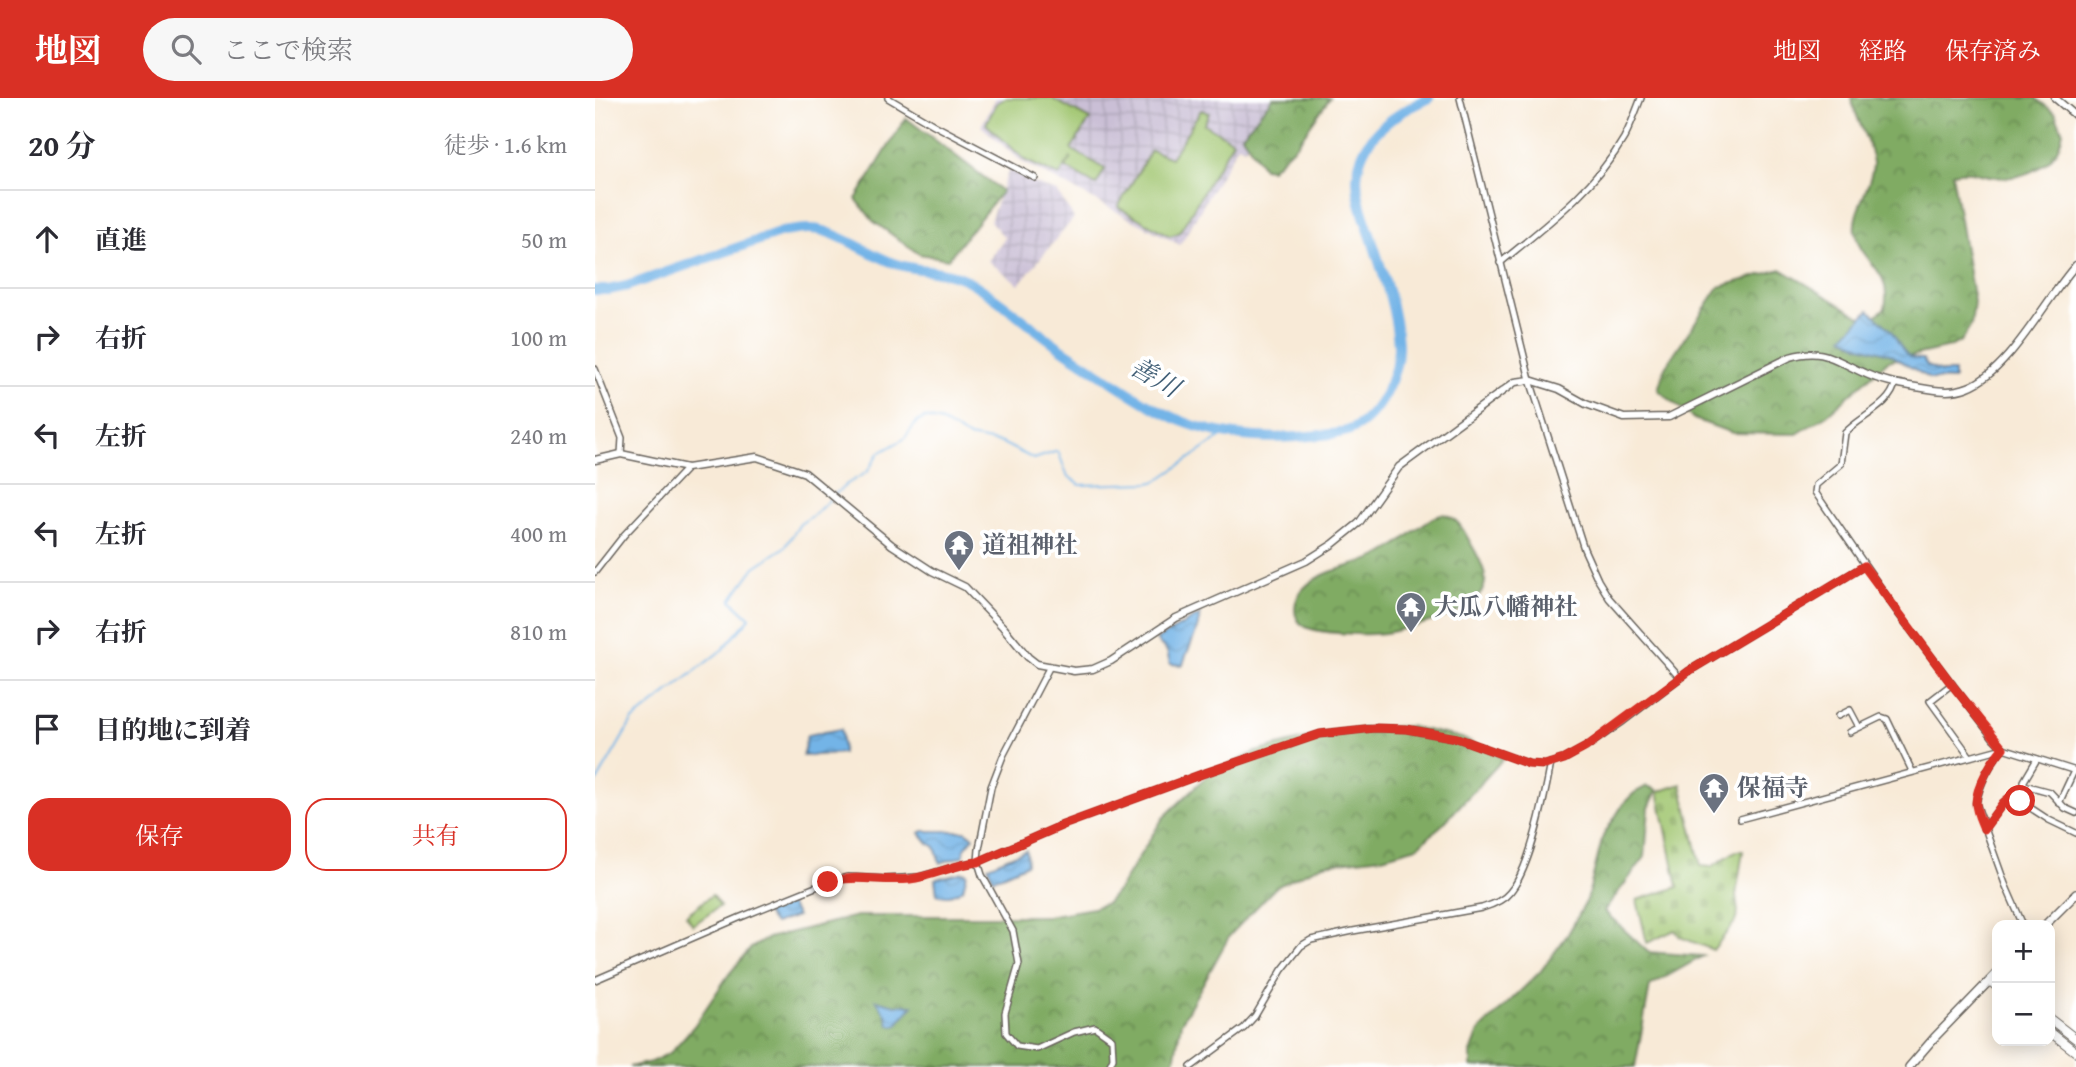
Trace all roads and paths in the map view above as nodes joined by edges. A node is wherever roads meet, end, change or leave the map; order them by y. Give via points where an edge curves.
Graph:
1 (888, 98) edge
2 (1459, 98) edge
3 (1641, 98) edge
4 (2055, 98) edge
5 (2076, 116) edge
6 (1035, 178) dead end
7 (1500, 263) junction
8 (2076, 265) edge
9 (595, 369) edge
10 (1530, 380) junction
11 (1895, 383) junction
12 (621, 454) junction
13 (595, 460) edge
14 (687, 468) junction
15 (1864, 566) junction
16 (595, 572) edge
17 (1050, 666) junction
18 (1680, 678) junction
19 (1952, 684) junction
20 (1838, 716) dead end
21 (1859, 727) junction
22 (1850, 732) dead end
23 (2003, 748) junction
24 (1969, 755) junction
25 (2036, 760) junction
26 (1551, 763) junction
27 (1912, 771) junction
28 (2075, 771) edge
29 (2059, 803) junction
30 (2076, 813) edge
31 (1739, 819) dead end
32 (1984, 829) junction
33 (2076, 833) edge
34 (978, 862) junction
35 (2076, 894) edge
36 (2021, 920) edge
37 (2050, 920) edge
38 (595, 980) edge
39 (1992, 988) edge
40 (2055, 1023) edge
41 (2055, 1036) edge
42 (2076, 1039) edge
43 (2076, 1052) edge
44 (1108, 1067) edge
45 (1191, 1067) edge
46 (1909, 1067) edge

1 - 6 street
2 - 7 street
3 - 7 street via 1622,141 1587,187
4 - 5 street
7 - 10 street
8 - 11 street via 2007,356 1979,382 1950,391
9 - 12 street via 622,438
10 - 11 street via 1624,418 1669,417 1806,352 1821,353
10 - 17 street via 1515,382 1399,467 1359,523 1306,561 1176,618 1093,669
10 - 18 street via 1598,580
11 - 15 street via 1884,401 1845,433 1841,464 1815,488
12 - 13 street
12 - 14 street
14 - 16 street
14 - 17 street via 757,457 805,473 892,545 965,587 1028,657
15 - 18 street
15 - 19 street
17 - 34 street via 991,787
18 - 26 street via 1586,747
19 - 23 street
19 - 24 street via 1930,701
20 - 21 street via 1850,710
21 - 22 street
21 - 27 street via 1881,717 1887,719
23 - 24 street
23 - 25 street
23 - 32 street via 1978,793 1976,803
24 - 27 street
25 - 28 street
25 - 29 street via 2024,785 2050,792
26 - 34 street via 1529,764 1465,740 1406,729 1320,734 1063,825
26 - 45 street via 1524,870 1509,894 1482,908 1311,940 1295,951 1244,1028
27 - 31 street
28 - 29 street
29 - 30 street
32 - 33 street via 2009,798
32 - 36 street
34 - 38 street via 919,877 848,877 828,882
34 - 44 street via 1013,931 1019,964 1005,1013 1006,1033 1017,1046 1037,1049 1095,1027 1112,1039 1113,1058
35 - 37 main road
39 - 46 main road via 1934,1038
40 - 42 highway
41 - 43 highway

